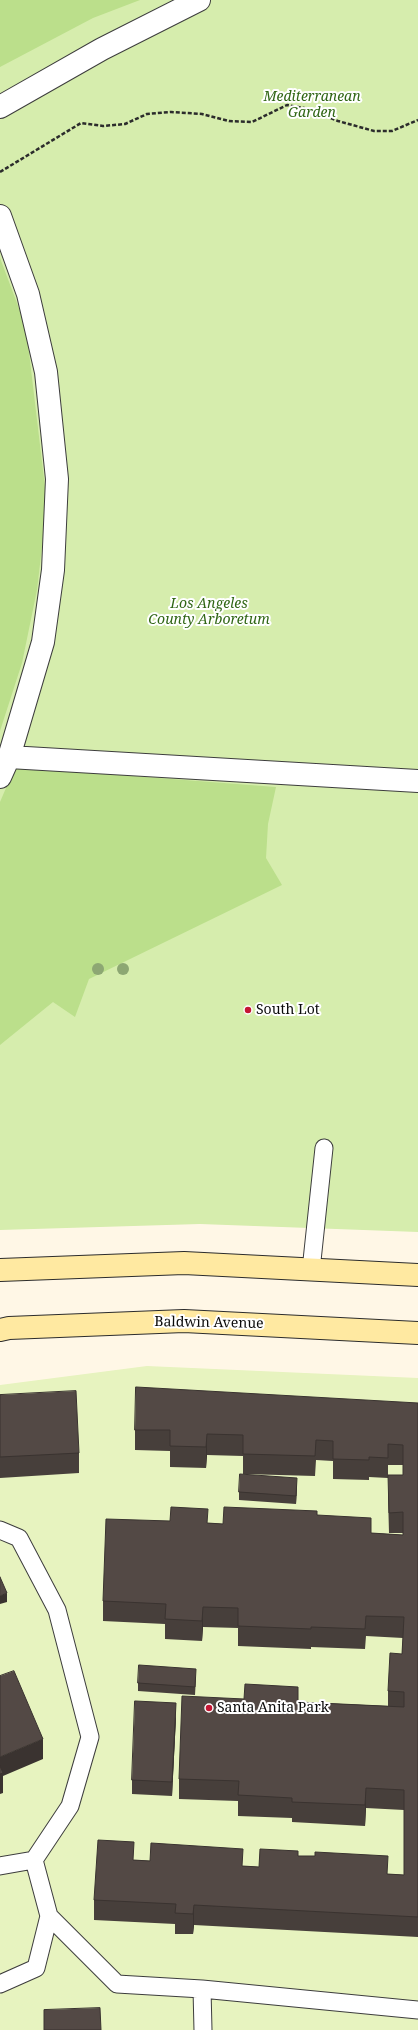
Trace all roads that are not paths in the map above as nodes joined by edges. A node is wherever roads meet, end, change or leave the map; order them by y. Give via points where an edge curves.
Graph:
1 (199, 0) edge
2 (0, 108) edge
3 (0, 216) edge
4 (9, 757) junction
5 (0, 777) edge
6 (418, 781) edge
7 (324, 1148) dead end
8 (0, 1270) edge
9 (311, 1270) junction
10 (418, 1275) edge
11 (0, 1330) edge
12 (418, 1333) edge
13 (0, 1530) edge
14 (34, 1860) junction
15 (0, 1866) edge
16 (49, 1916) junction
17 (0, 1984) edge
18 (202, 1989) junction
19 (418, 2010) edge
20 (203, 2030) edge

1 - 2 street via 102,49
3 - 4 street via 28,294 46,372 57,479 53,570 43,642
4 - 5 street
4 - 6 street
7 - 9 lane
8 - 9 main road via 184,1263
9 - 10 main road
11 - 12 main road, Baldwin Avenue via 184,1321
13 - 14 lane via 18,1538 56,1610 90,1737 70,1806
14 - 15 lane
14 - 16 lane
16 - 17 lane via 36,1968
16 - 18 lane via 118,1984
18 - 19 lane
18 - 20 lane

